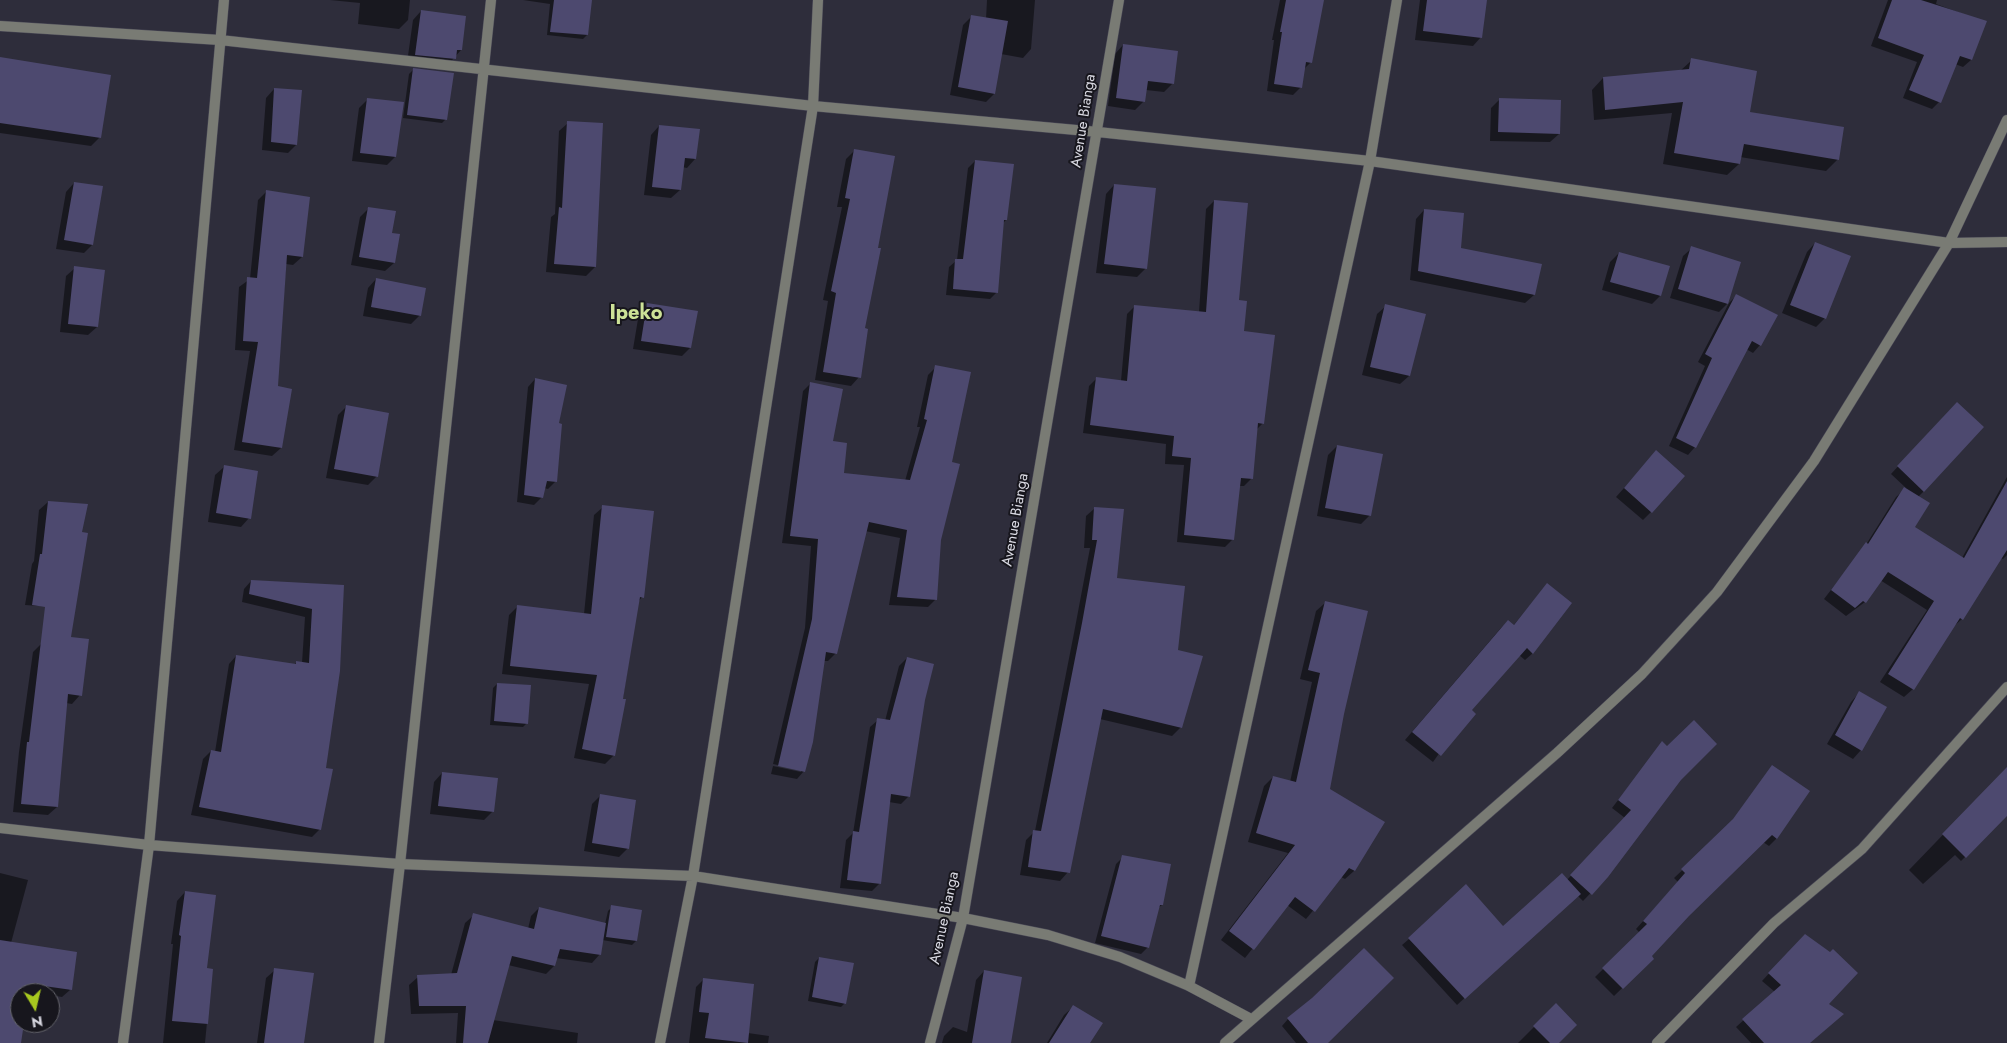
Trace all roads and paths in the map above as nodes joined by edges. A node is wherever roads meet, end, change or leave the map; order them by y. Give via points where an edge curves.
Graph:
1 (224, 0) edge
2 (490, 0) edge
3 (818, 0) edge
4 (1119, 0) edge
5 (1397, 0) edge
6 (0, 26) edge
7 (220, 40) junction
8 (484, 69) junction
9 (813, 106) junction
10 (2007, 120) edge
11 (1098, 132) junction
12 (1370, 161) junction
13 (1949, 242) junction
14 (2007, 242) edge
15 (2007, 687) edge
16 (0, 828) edge
17 (149, 845) junction
18 (400, 864) junction
19 (693, 876) junction
20 (963, 918) junction
21 (1189, 986) junction
22 (1251, 1019) junction
23 (123, 1043) edge
24 (379, 1043) edge
25 (660, 1043) edge
26 (930, 1043) edge
27 (1225, 1043) edge
28 (1657, 1043) edge

1 - 7 street
2 - 8 street
3 - 9 street
4 - 11 street, Avenue Bianga
5 - 12 street
6 - 7 street
7 - 8 street
7 - 17 street
8 - 9 street
8 - 18 street
9 - 11 street
9 - 19 street
10 - 13 street
11 - 12 street
11 - 20 street, Avenue Bianga
12 - 13 street
12 - 21 street
13 - 14 street
13 - 22 street via 1814,461 1717,592 1642,674 1557,753
15 - 28 street via 1862,849 1774,923
16 - 17 street
17 - 18 street
17 - 23 street
18 - 19 street
18 - 24 street
19 - 20 street
19 - 25 street
20 - 21 street via 1048,935 1112,954
20 - 26 street, Avenue Bianga
21 - 22 street
22 - 27 street

